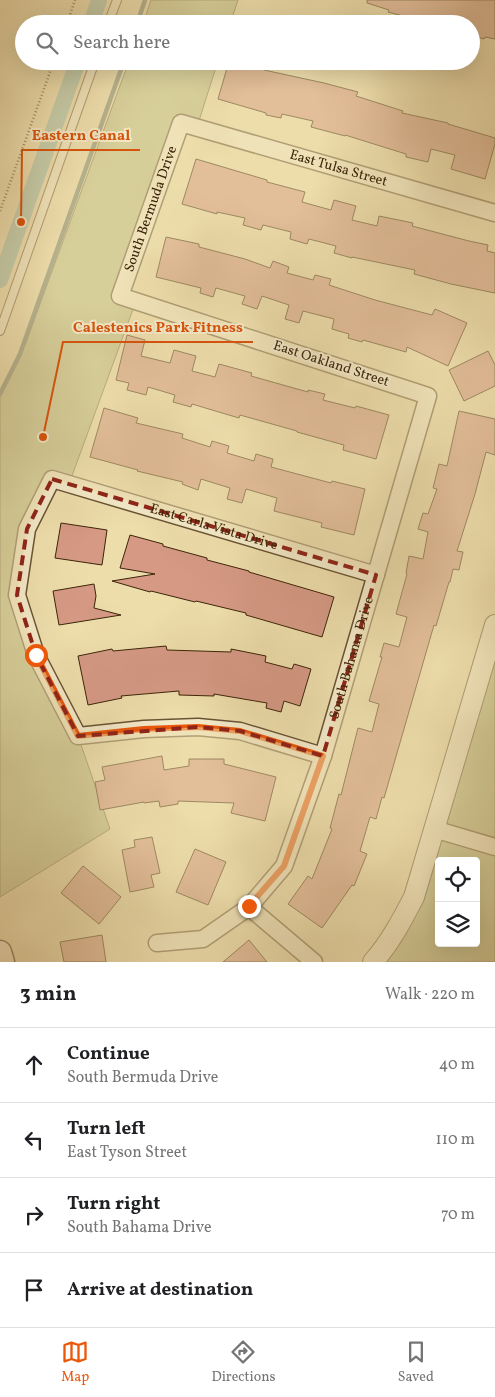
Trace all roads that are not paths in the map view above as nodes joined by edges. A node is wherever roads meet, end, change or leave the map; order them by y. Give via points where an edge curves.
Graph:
1 (117, 0) edge
2 (111, 15) edge
3 (92, 70) edge
4 (181, 123) joint
5 (495, 212) edge
6 (120, 296) joint
7 (0, 331) edge
8 (428, 396) joint
9 (376, 575) junction
10 (495, 625) edge
11 (323, 756) junction
12 (434, 829) junction
13 (495, 847) edge
14 (249, 906) junction
15 (157, 943) dead end
16 (0, 952) edge
17 (3, 962) edge
18 (314, 962) edge
19 (373, 962) edge

1 - 2 lane
3 - 7 lane
4 - 5 street, East Tulsa Street
4 - 6 street, South Bermuda Drive
6 - 8 street, East Oakland Street
8 - 9 street, South Bahama Drive
9 - 11 street, South Bahama Drive
9 - 11 street, East Carla Vista Drive via 52,479 26,529 17,595 36,655 78,736 198,727 240,731
10 - 12 street
11 - 14 street, South Bahama Drive via 284,866
12 - 13 street
12 - 19 street via 414,897
14 - 15 street, South Bahama Drive via 203,940
14 - 18 street
16 - 17 main road

